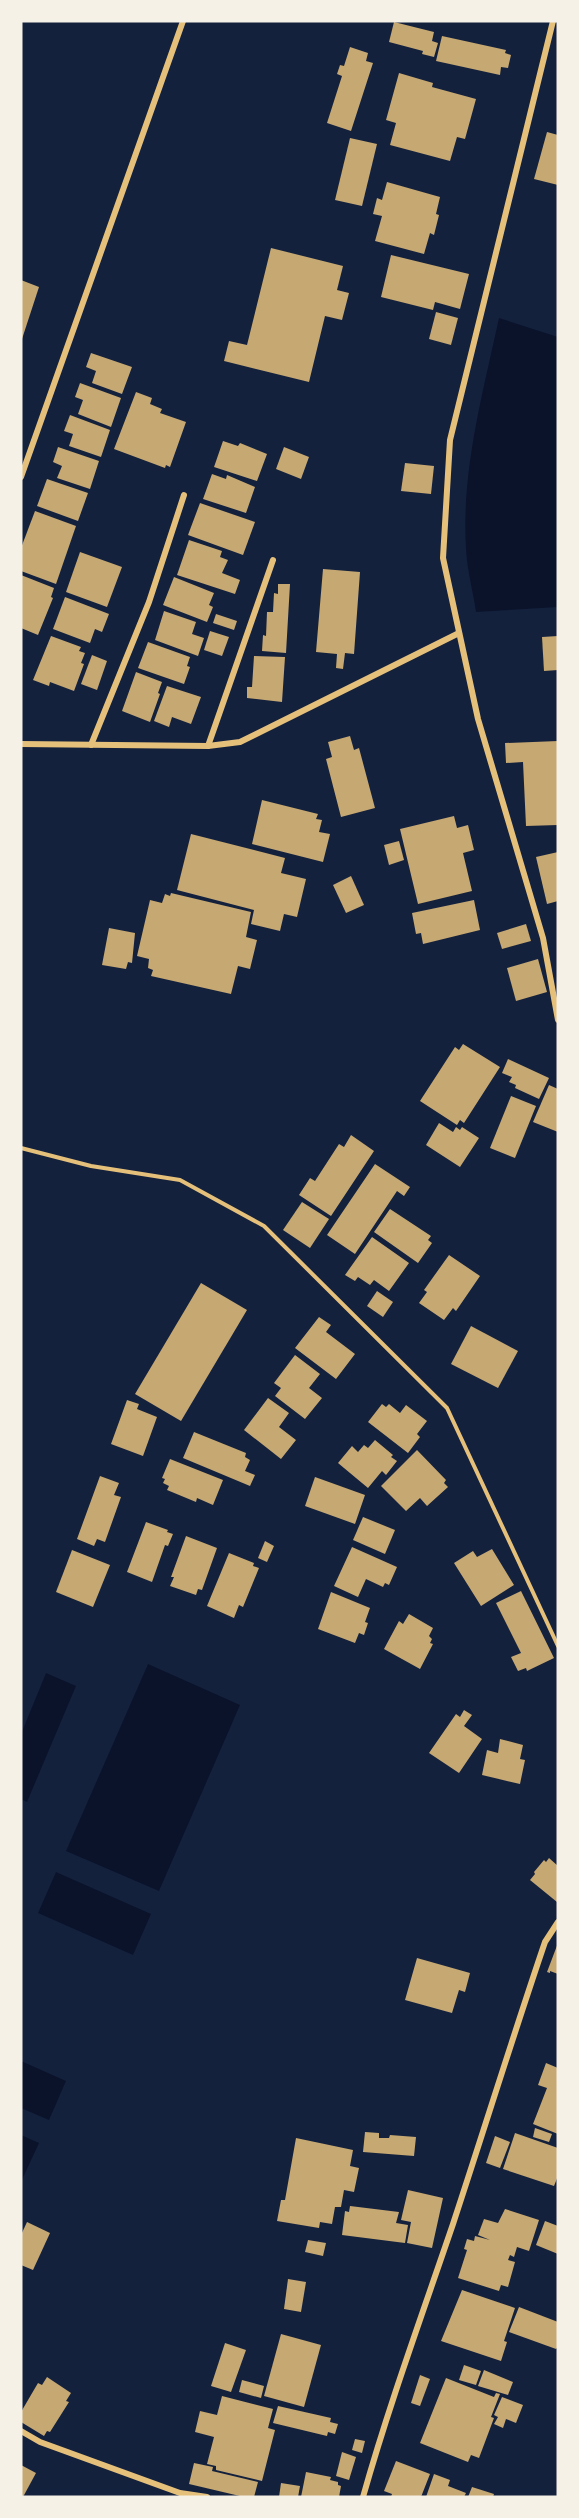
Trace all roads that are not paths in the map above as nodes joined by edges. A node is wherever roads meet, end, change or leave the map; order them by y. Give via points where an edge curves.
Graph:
1 (183, 21) edge
2 (553, 21) edge
3 (21, 477) edge
4 (184, 495) dead end
5 (273, 560) dead end
6 (459, 633) junction
7 (21, 744) edge
8 (91, 745) junction
9 (208, 747) junction
10 (558, 1020) edge
11 (558, 1922) edge
12 (21, 2431) edge
13 (207, 2497) edge
14 (363, 2497) edge

1 - 3 street
2 - 6 street via 450,440 443,558
4 - 8 street via 149,602
5 - 9 street
6 - 9 street via 240,742
6 - 10 street via 478,718 543,938
7 - 8 street
8 - 9 street
11 - 14 street via 545,1942
12 - 13 street via 40,2442 180,2493

